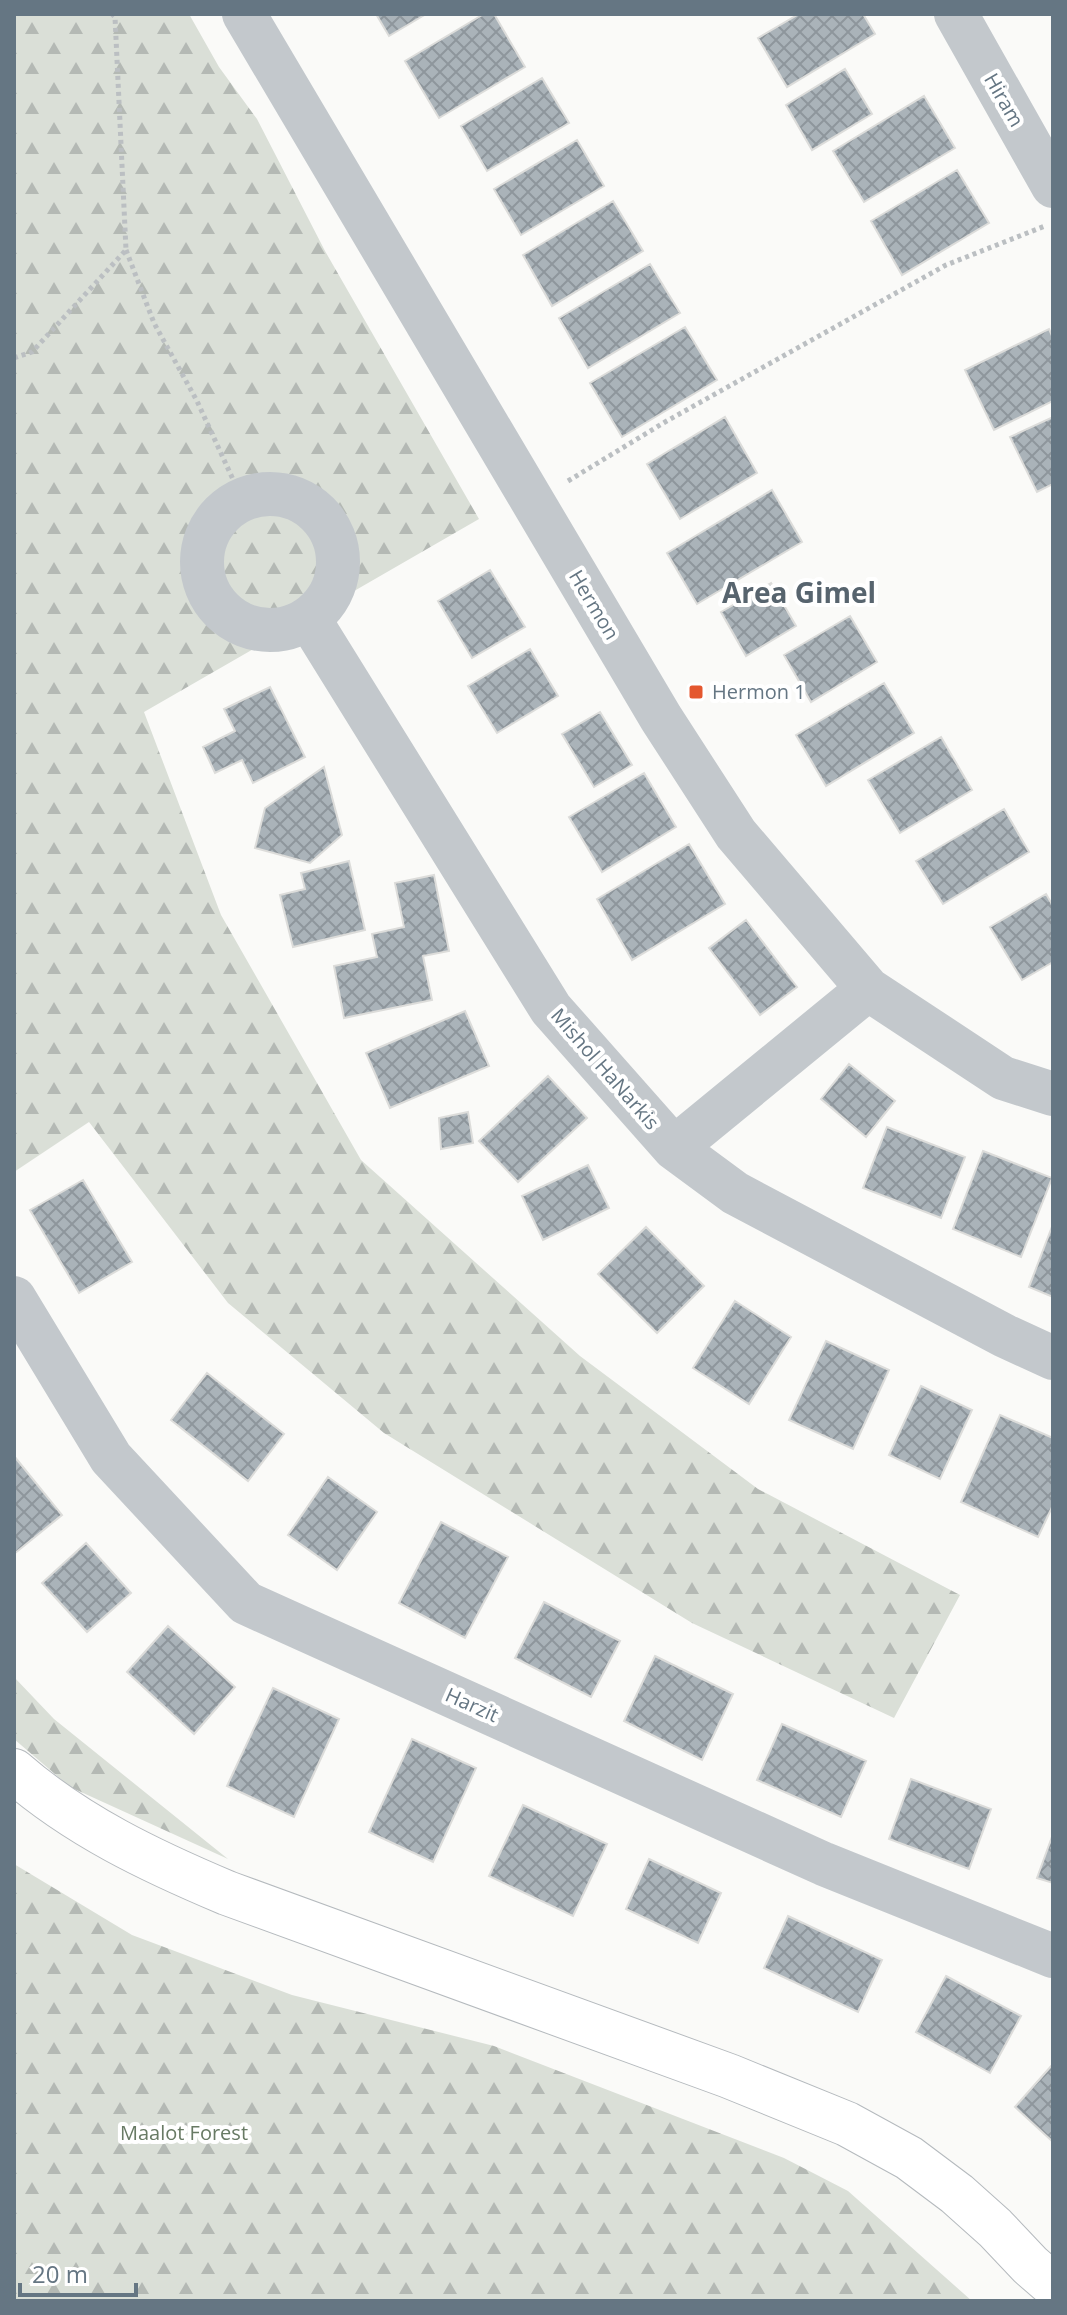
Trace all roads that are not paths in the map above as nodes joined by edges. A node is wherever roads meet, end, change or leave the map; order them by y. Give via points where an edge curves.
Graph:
1 (244, 14) edge
2 (956, 14) edge
3 (1053, 186) edge
4 (309, 619) junction
5 (868, 989) junction
6 (1053, 1094) edge
7 (674, 1148) junction
8 (14, 1298) edge
9 (1053, 1358) edge
10 (14, 1771) edge
11 (1053, 1956) edge
12 (1045, 2284) edge

1 - 5 street, Hermon via 661,718 736,834
2 - 3 street, Hiram
4 - 4 street via 266,631 224,613 202,574 202,550 224,511 242,499 264,494 307,504 323,520 334,539 335,583
4 - 7 street, Mishol HaNarkis via 551,1009
5 - 6 street, Hermon via 1003,1078
5 - 7 street
7 - 9 street, Mishol HaNarkis via 735,1193
8 - 11 street, Harzit via 111,1458 246,1603 824,1864
10 - 12 main road via 92,1828 227,1893 847,2124 909,2158 957,2194

